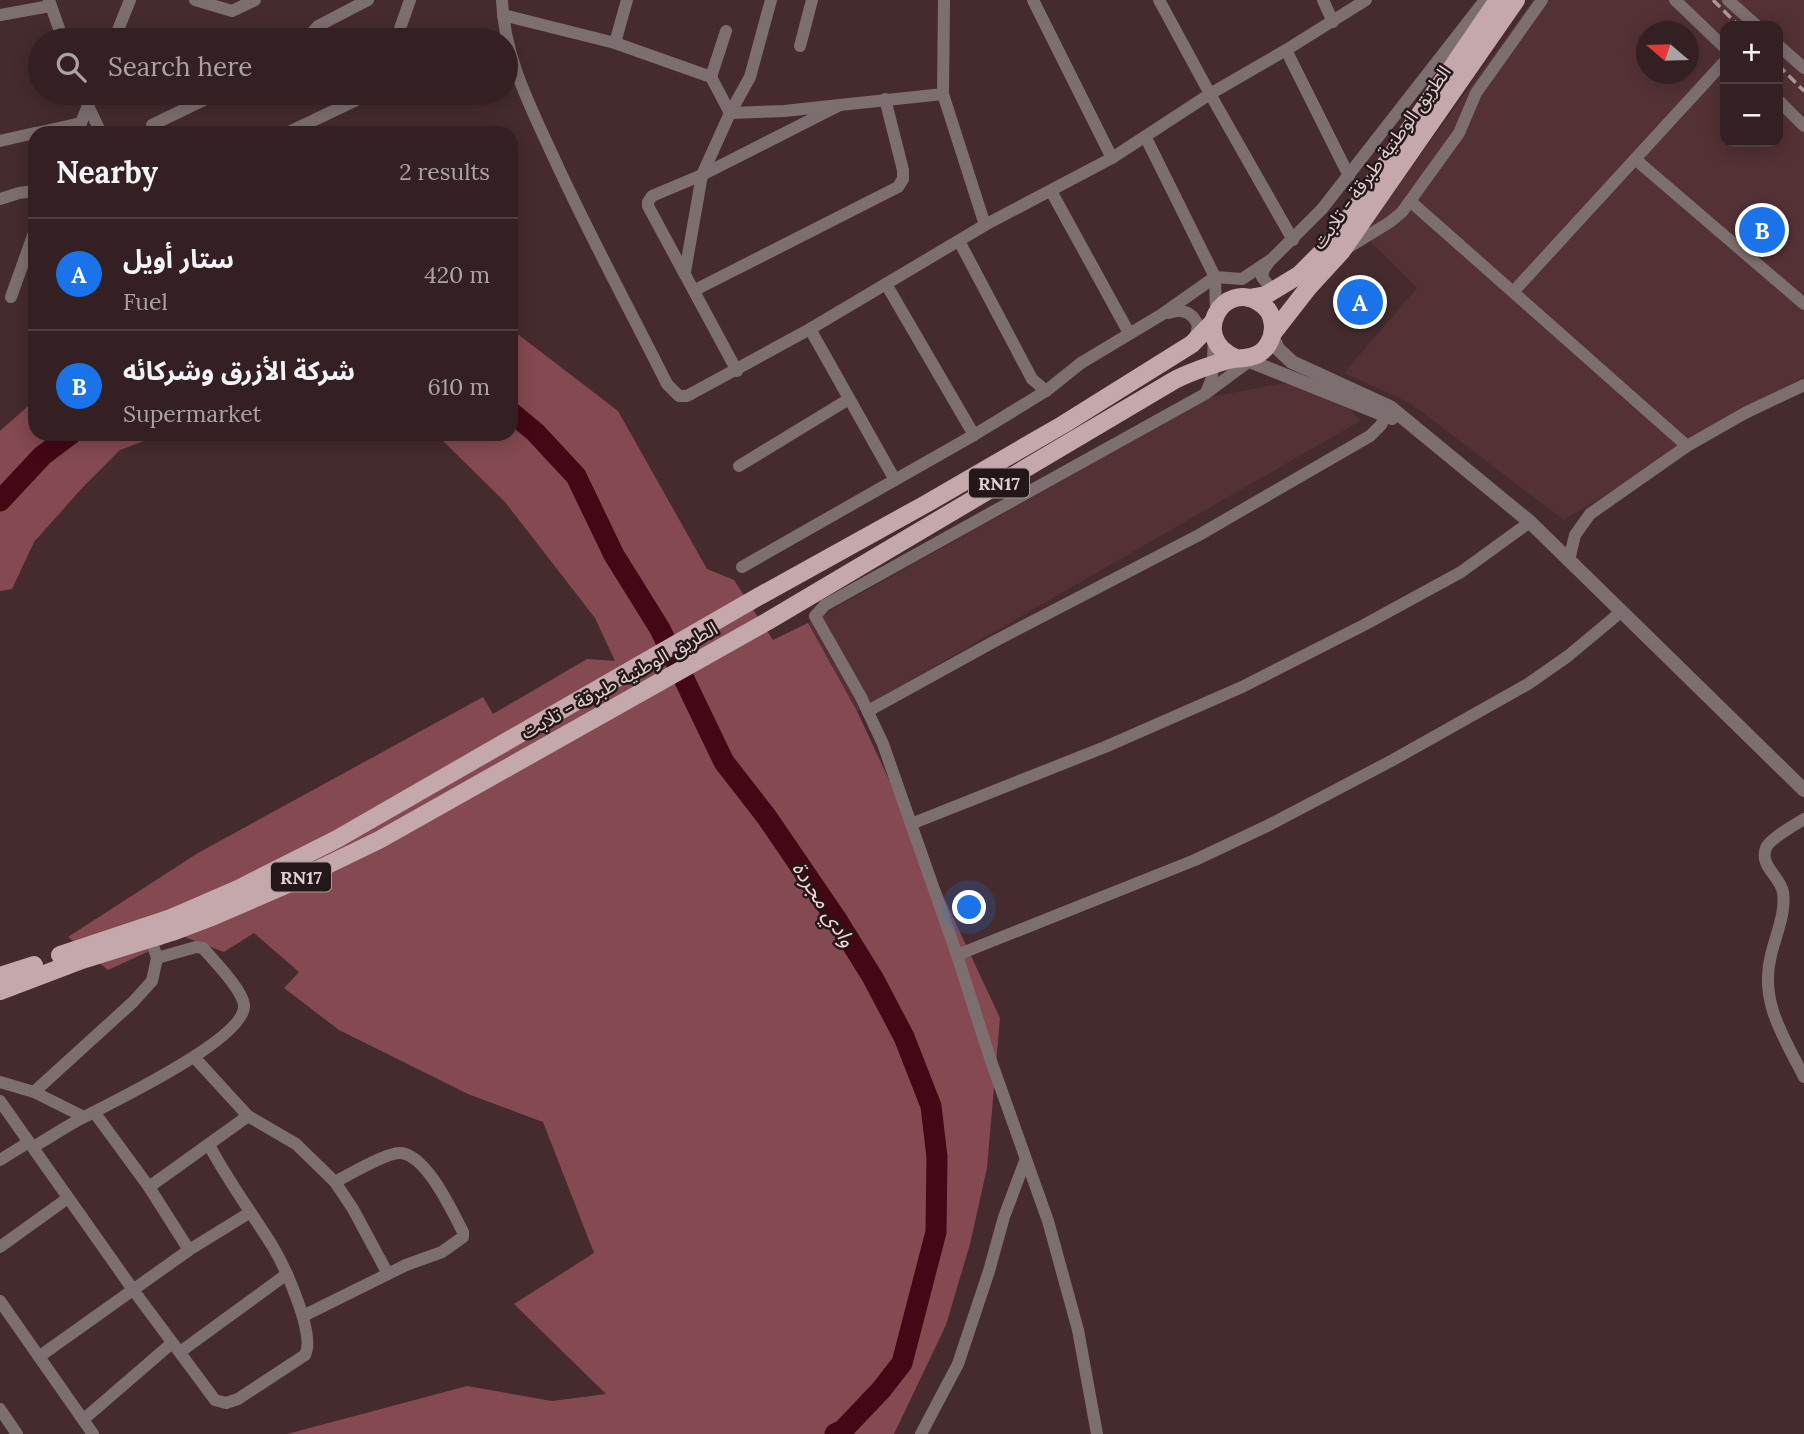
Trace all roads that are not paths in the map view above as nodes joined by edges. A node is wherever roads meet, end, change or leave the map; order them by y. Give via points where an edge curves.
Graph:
1 (131, 0) edge
2 (197, 0) edge
3 (255, 0) edge
4 (368, 0) edge
5 (410, 0) edge
6 (502, 0) edge
7 (628, 0) edge
8 (771, 0) edge
9 (812, 0) edge
10 (944, 0) edge
11 (1033, 0) edge
12 (1160, 0) edge
13 (1323, 0) edge
14 (1366, 0) edge
15 (1485, 0) edge
16 (1498, 0) edge
17 (1516, 0) edge
18 (1542, 0) edge
19 (1675, 0) edge
20 (1728, 0) edge
21 (49, 3) edge
22 (0, 15) edge
23 (503, 15) junction
24 (1751, 21) edge
25 (1333, 22) junction
26 (58, 28) edge
27 (119, 28) edge
28 (316, 28) edge
29 (400, 28) edge
30 (506, 28) edge
31 (726, 31) dead end
32 (615, 43) junction
33 (1720, 43) edge
34 (800, 46) dead end
35 (1783, 49) edge
36 (1286, 50) junction
37 (1720, 66) edge
38 (1804, 68) edge
39 (518, 77) edge
40 (711, 77) junction
41 (1453, 81) junction
42 (943, 94) junction
43 (1210, 94) junction
44 (885, 99) junction
45 (193, 105) edge
46 (346, 105) edge
47 (840, 105) junction
48 (1783, 105) edge
49 (87, 107) joint
50 (730, 113) junction
51 (152, 125) dead end
52 (80, 126) edge
53 (97, 126) edge
54 (302, 126) edge
55 (1804, 126) edge
56 (28, 135) edge
57 (1146, 138) junction
58 (0, 141) edge
59 (1112, 158) junction
60 (1635, 159) junction
61 (702, 175) junction
62 (1349, 176) junction
63 (1051, 191) junction
64 (28, 192) edge
65 (0, 199) edge
66 (1410, 201) junction
67 (985, 225) junction
68 (1293, 240) junction
69 (959, 241) junction
70 (28, 250) edge
71 (1341, 252) junction
72 (1272, 259) junction
73 (685, 272) junction
74 (1215, 277) junction
75 (886, 284) junction
76 (1278, 289) junction
77 (695, 290) junction
78 (1514, 291) junction
79 (11, 297) dead end
80 (1245, 298) junction
81 (1804, 304) edge
82 (1161, 315) junction
83 (1214, 324) junction
84 (810, 329) junction
85 (1129, 333) junction
86 (1273, 334) junction
87 (1192, 344) junction
88 (1246, 358) junction
89 (1214, 365) junction
90 (737, 370) junction
91 (1804, 385) edge
92 (1046, 391) junction
93 (1205, 394) junction
94 (849, 398) junction
95 (1388, 411) junction
96 (974, 435) junction
97 (1687, 446) junction
98 (739, 466) dead end
99 (895, 480) junction
100 (1530, 522) junction
101 (1569, 560) junction
102 (742, 566) dead end
103 (1622, 611) junction
104 (868, 711) junction
105 (1804, 790) edge
106 (1804, 819) edge
107 (911, 824) junction
108 (151, 939) junction
109 (957, 955) junction
110 (157, 958) junction
111 (0, 976) edge
112 (0, 991) edge
113 (194, 1057) junction
114 (1804, 1077) edge
115 (0, 1082) edge
116 (34, 1091) junction
117 (0, 1101) edge
118 (89, 1114) junction
119 (248, 1116) junction
120 (31, 1144) junction
121 (209, 1145) junction
122 (0, 1160) edge
123 (1026, 1161) junction
124 (335, 1182) junction
125 (149, 1187) junction
126 (68, 1198) junction
127 (249, 1213) junction
128 (0, 1247) edge
129 (190, 1250) junction
130 (287, 1274) junction
131 (388, 1274) junction
132 (134, 1291) junction
133 (0, 1301) edge
134 (303, 1316) junction
135 (176, 1348) junction
136 (40, 1356) junction
137 (0, 1409) edge
138 (83, 1419) junction
139 (9, 1429) edge
140 (93, 1434) edge
141 (920, 1434) edge
142 (1097, 1434) edge

1 - 27 street
2 - 3 street via 232,11
4 - 28 street
5 - 29 street
6 - 23 street
7 - 32 street
8 - 50 street via 750,77
9 - 34 street
10 - 42 street
11 - 59 street
12 - 43 street
13 - 25 street
14 - 25 street
15 - 62 street
16 - 41 main road, الطريق الوطنية طبرقة - تلابت / RN17
17 - 41 main road, الطريق الوطنية طبرقة - تلابت / RN17
18 - 66 street via 1476,93 1459,133
19 - 33 street
20 - 24 street
21 - 22 street
21 - 26 street
23 - 30 street
23 - 32 street
25 - 36 street
31 - 40 street
32 - 40 street
35 - 38 street
36 - 43 street
36 - 62 street
37 - 60 street
39 - 90 street via 569,190 667,384 679,396 687,396
40 - 50 street
41 - 71 main road, الطريق الوطنية طبرقة - تلابت / RN17
41 - 76 main road, الطريق الوطنية طبرقة - تلابت / RN17 via 1333,240 1299,275
42 - 44 street
42 - 67 street
43 - 57 street
43 - 68 street
44 - 47 street
44 - 77 street via 903,170 898,187
45 - 51 street
46 - 54 street
47 - 50 street
47 - 61 street
48 - 55 street
49 - 52 street
49 - 53 street
50 - 61 street
56 - 58 street
57 - 59 street
57 - 74 street
59 - 63 street
60 - 78 street
60 - 81 street
61 - 73 street
61 - 73 street via 652,196 648,202
62 - 68 street
63 - 67 street
63 - 85 street
64 - 65 street
66 - 71 street via 1390,222
66 - 78 street
67 - 69 street
68 - 72 street
69 - 75 street
69 - 92 street via 1032,379
70 - 79 street
71 - 86 main road, الطريق الوطنية طبرقة - تلابت / RN17
72 - 74 street via 1242,279
72 - 76 street via 1262,277
73 - 77 street
74 - 80 street
74 - 82 street
74 - 83 street
75 - 84 street
75 - 96 street
76 - 80 main road, الطريق الوطنية طبرقة - تلابت / RN17
77 - 90 street
78 - 97 street
80 - 83 main road, RN17 via 1223,305
80 - 86 main road via 1265,307
82 - 85 street
82 - 87 street via 1182,310 1192,316 1199,330
83 - 87 main road, الطريق الوطنية طبرقة - تلابت / RN17
83 - 88 main road via 1219,347
83 - 89 street
84 - 90 street
84 - 94 street
85 - 92 street
86 - 88 main road, RN17 via 1269,344
86 - 95 street via 1278,349 1292,362
87 - 111 main road, الطريق الوطنية طبرقة - تلابت / RN17 via 934,500 337,839 171,918
88 - 89 main road, الطريق الوطنية طبرقة - تلابت / RN17
88 - 93 street
88 - 95 street
89 - 93 street
89 - 108 main road, الطريق الوطنية طبرقة - تلابت / RN17 via 1173,381 768,621 379,840 288,884
91 - 97 street
92 - 96 street
93 - 104 street via 817,611 815,619
94 - 98 street
94 - 99 street
95 - 100 street via 1413,426
95 - 104 street via 1370,436 1199,535
96 - 99 street
97 - 101 street via 1590,514 1574,536
99 - 102 street
100 - 101 street
100 - 107 street via 1461,572 1265,675 1168,721
101 - 103 street
103 - 105 street
103 - 109 street via 1528,684 1280,819 1195,860
104 - 107 street
106 - 114 street via 1769,843 1764,857 1783,888 1782,920 1768,970 1768,999
107 - 109 street
108 - 110 street
108 - 112 main road, الطريق الوطنية طبرقة - تلابت / RN17
109 - 123 street
110 - 113 street via 203,948 240,994 242,1016
110 - 116 street via 152,981 133,1002
113 - 118 street
113 - 119 street
115 - 116 street
116 - 118 street
117 - 120 street
118 - 120 street
118 - 125 street
119 - 121 street
119 - 124 street via 296,1144
120 - 122 street
120 - 126 street
121 - 125 street
121 - 127 street
123 - 141 street via 961,1356
123 - 142 street via 1075,1319
124 - 131 street
124 - 131 street via 397,1152 414,1158 427,1170 444,1196 463,1237 442,1252
125 - 129 street
126 - 128 street
126 - 132 street
127 - 129 street
127 - 130 street
129 - 132 street
130 - 134 street
130 - 135 street
131 - 134 street
132 - 135 street
132 - 136 street
133 - 136 street
134 - 135 street via 309,1346 305,1355 226,1403 215,1400
135 - 138 street
136 - 138 street
137 - 139 street
138 - 140 street

